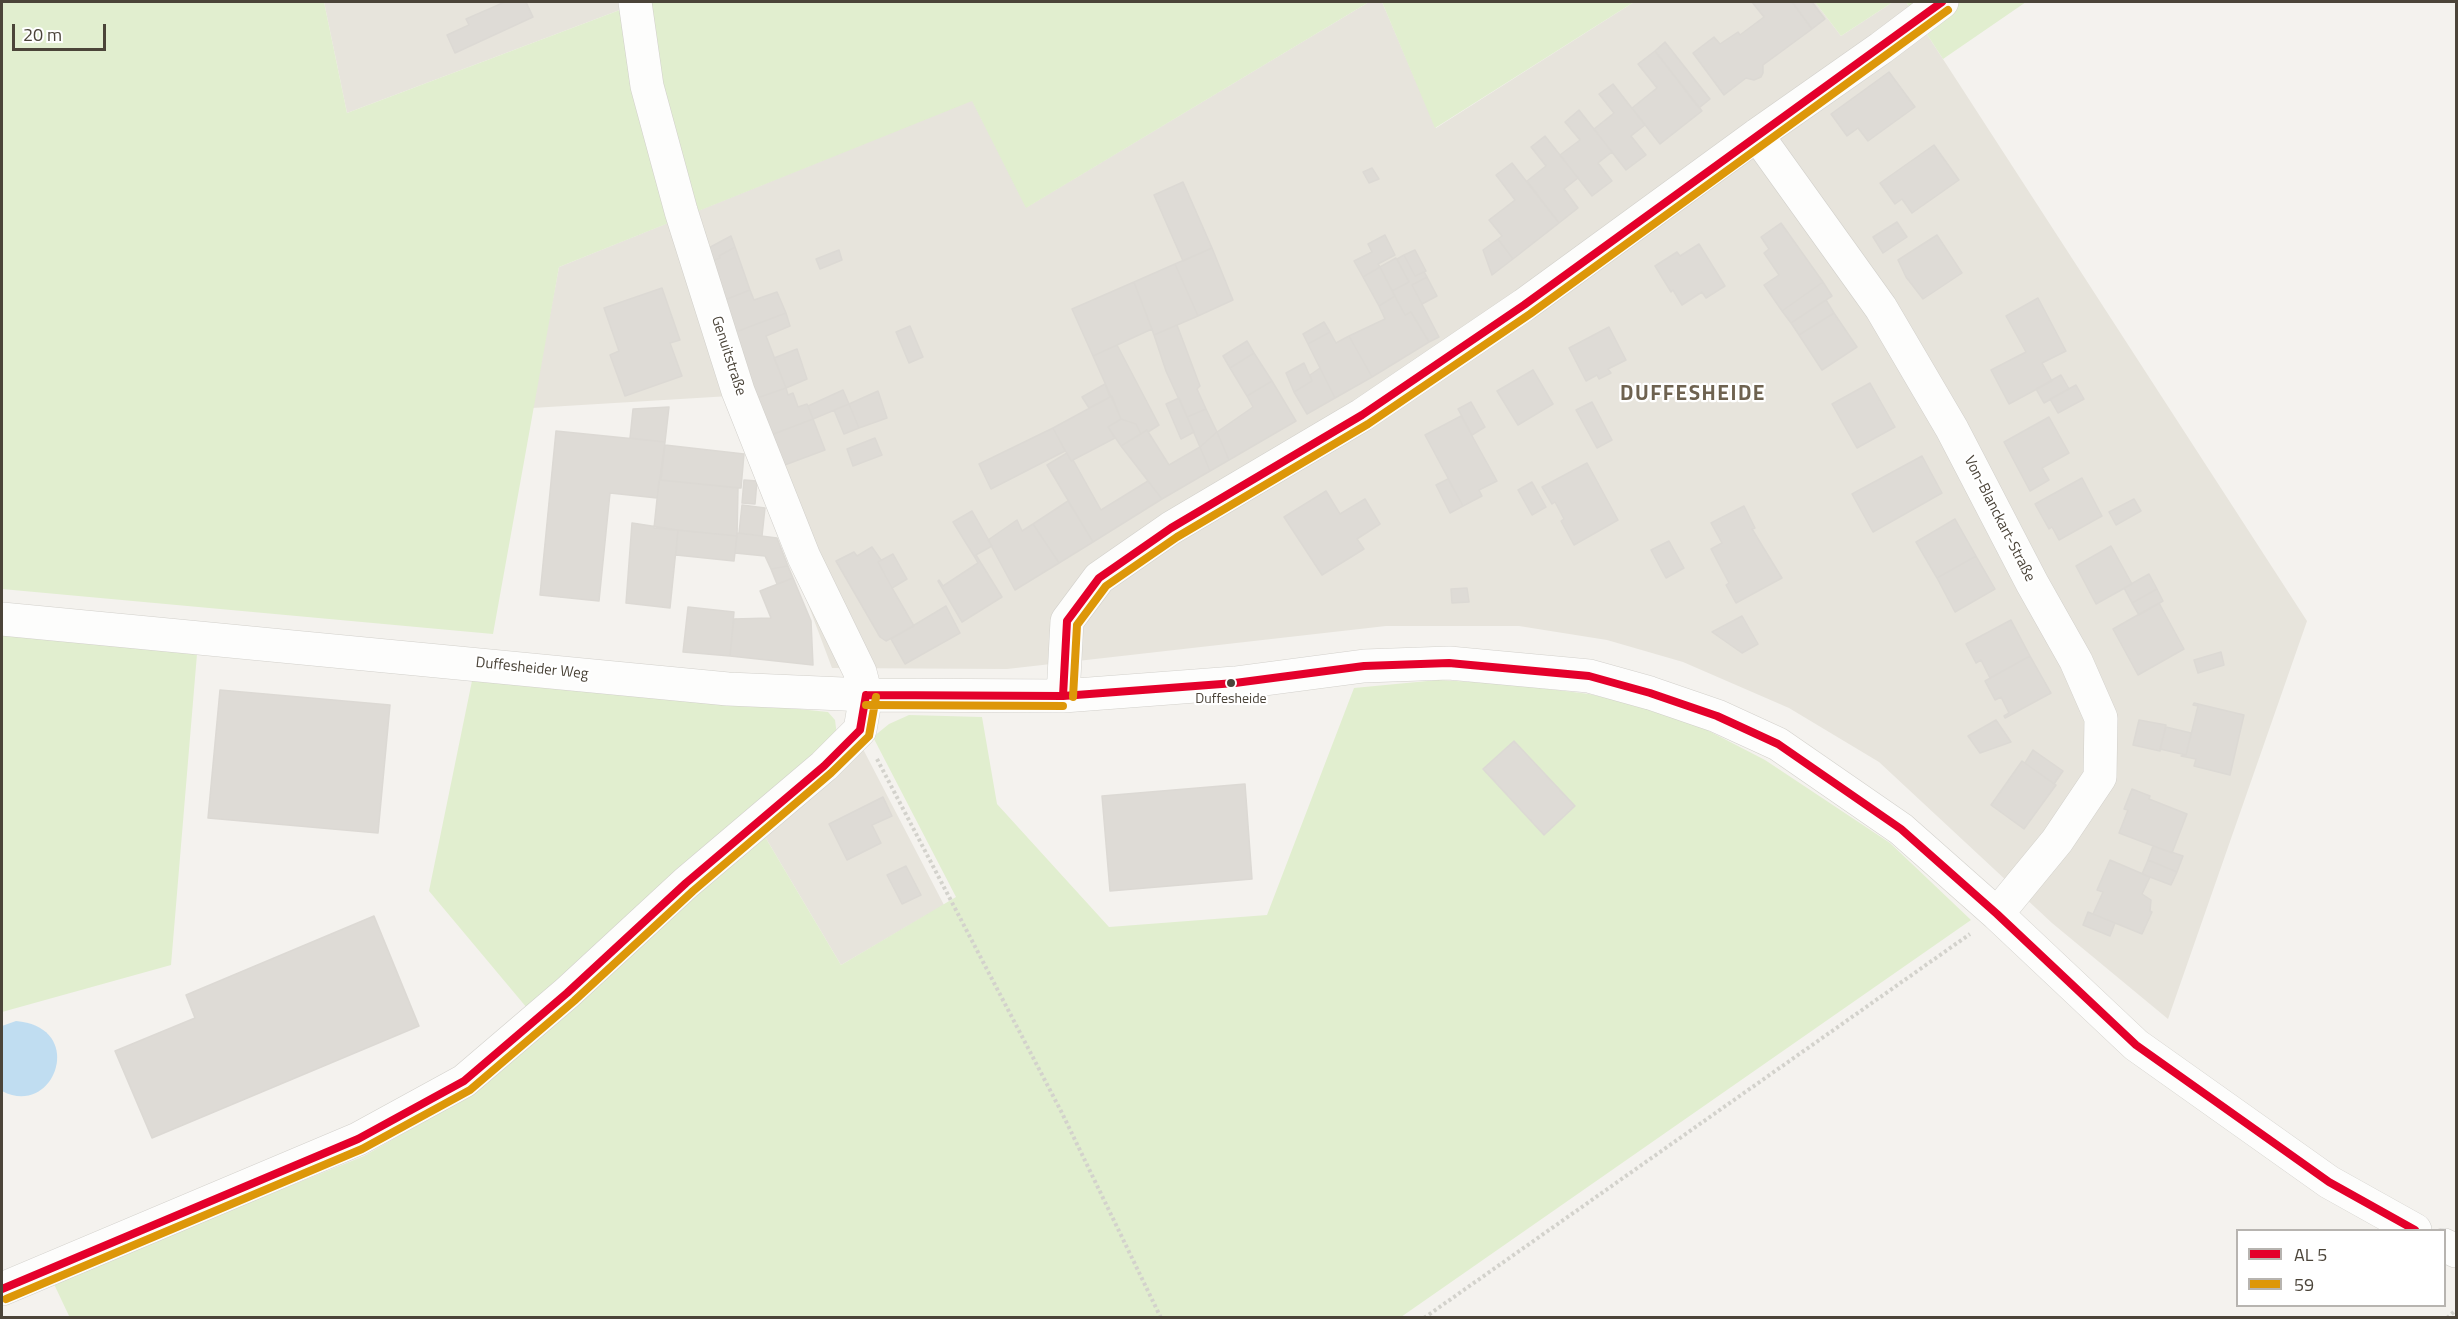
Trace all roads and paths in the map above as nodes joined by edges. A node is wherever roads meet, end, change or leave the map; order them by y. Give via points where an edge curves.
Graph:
1 (635, 2) edge
2 (1942, 2) edge
3 (1757, 135) junction
4 (2, 619) edge
5 (866, 695) junction
6 (1063, 696) junction
7 (860, 730) junction
8 (1997, 914) junction
9 (2413, 1229) edge
10 (2, 1289) edge
11 (2457, 1310) edge
12 (1161, 1317) edge
13 (1424, 1317) edge
14 (2447, 1317) edge

1 - 5 street, Genuitstraße via 650,98 738,390 804,557 852,652
2 - 3 street
3 - 6 street via 1524,305 1362,415 1171,528 1099,578 1067,621
3 - 8 street, Von-Blanckart-Straße via 1881,308 1952,429 2076,661 2101,718 2100,777 2057,841
4 - 5 street, Duffesheider Weg via 728,689
5 - 6 street, Duffesheider Weg
5 - 7 street
6 - 8 street, Duffesheider Weg via 1235,683 1364,666 1449,663 1589,676 1717,716 1778,744 1901,829
7 - 10 street via 824,766 464,1081 358,1139
7 - 12 path via 1062,1113
8 - 9 street, Duffesheider Weg via 2136,1045 2329,1182
8 - 13 path
11 - 14 path

